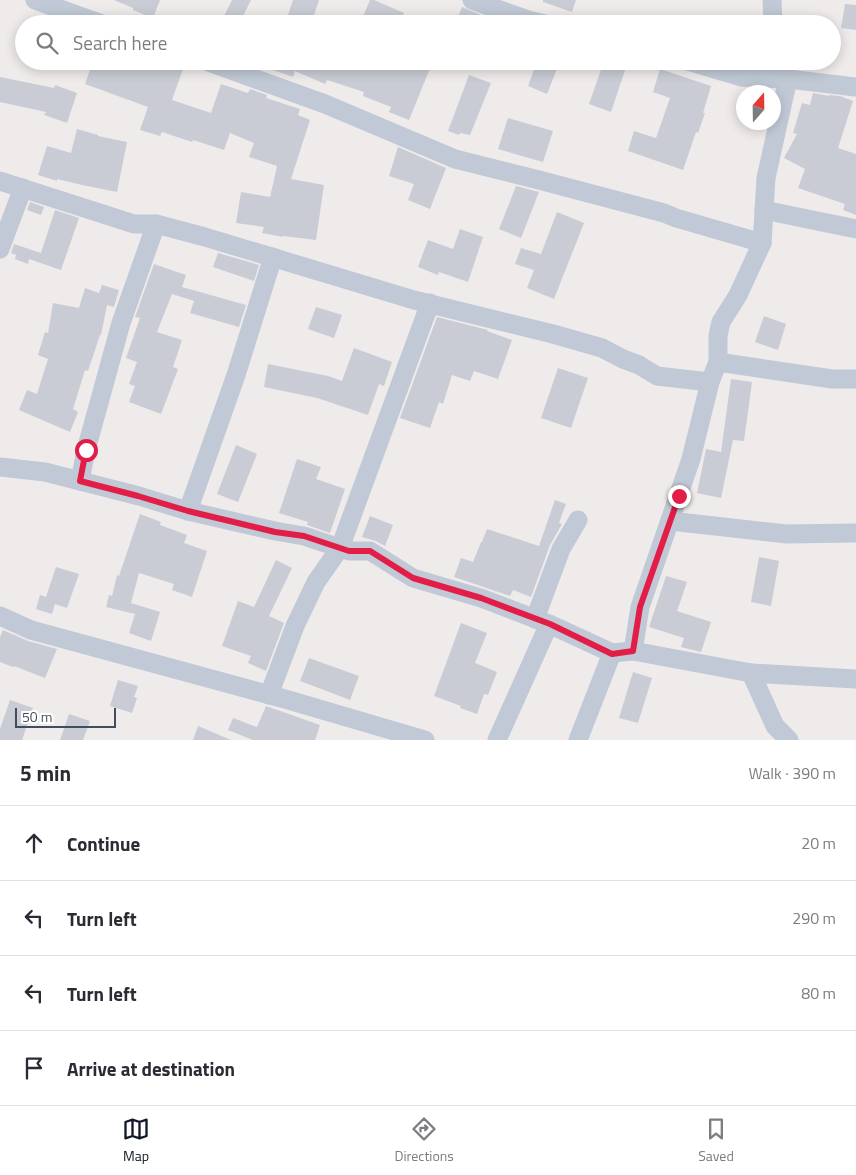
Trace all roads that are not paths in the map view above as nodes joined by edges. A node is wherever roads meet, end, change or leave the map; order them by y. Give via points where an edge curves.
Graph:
1 (35, 0) edge
2 (472, 0) edge
3 (772, 0) edge
4 (77, 15) edge
5 (514, 15) edge
6 (773, 15) edge
7 (231, 70) edge
8 (718, 70) edge
9 (785, 70) edge
10 (788, 80) junction
11 (856, 87) edge
12 (0, 181) edge
13 (23, 188) junction
14 (764, 210) junction
15 (156, 224) junction
16 (856, 229) edge
17 (762, 243) junction
18 (0, 249) edge
19 (273, 257) junction
20 (430, 303) junction
21 (718, 362) junction
22 (856, 380) edge
23 (710, 382) junction
24 (0, 467) edge
25 (80, 481) junction
26 (188, 511) junction
27 (578, 520) dead end
28 (670, 521) junction
29 (856, 533) edge
30 (340, 548) junction
31 (0, 616) edge
32 (542, 622) junction
33 (633, 651) junction
34 (612, 654) junction
35 (751, 673) junction
36 (856, 679) edge
37 (269, 695) junction
38 (425, 740) edge
39 (496, 740) edge
40 (578, 740) edge
41 (789, 740) edge

1 - 4 street
2 - 5 street
3 - 6 street
7 - 17 street via 325,104 455,159 664,213
8 - 10 street via 741,77
9 - 10 street
10 - 11 street
10 - 14 street via 766,178
12 - 13 street
13 - 15 street via 134,224
13 - 18 street
14 - 16 street
14 - 17 street
15 - 19 street
15 - 25 street via 121,323
17 - 21 street via 738,295 721,322
19 - 20 street
19 - 26 street
20 - 23 street via 602,348 657,376
20 - 30 street
21 - 22 street
21 - 23 street
23 - 28 street via 691,459
24 - 25 street via 45,472
25 - 26 street
26 - 30 street via 304,536
27 - 32 street via 561,549
28 - 29 street via 786,534
28 - 33 street via 640,607
30 - 32 street via 370,551 413,578 481,598
30 - 37 street via 316,582
31 - 37 street via 31,630
32 - 34 street
32 - 39 street
33 - 34 street
33 - 35 street
34 - 40 street
35 - 36 street
35 - 41 street via 776,726
37 - 38 street

